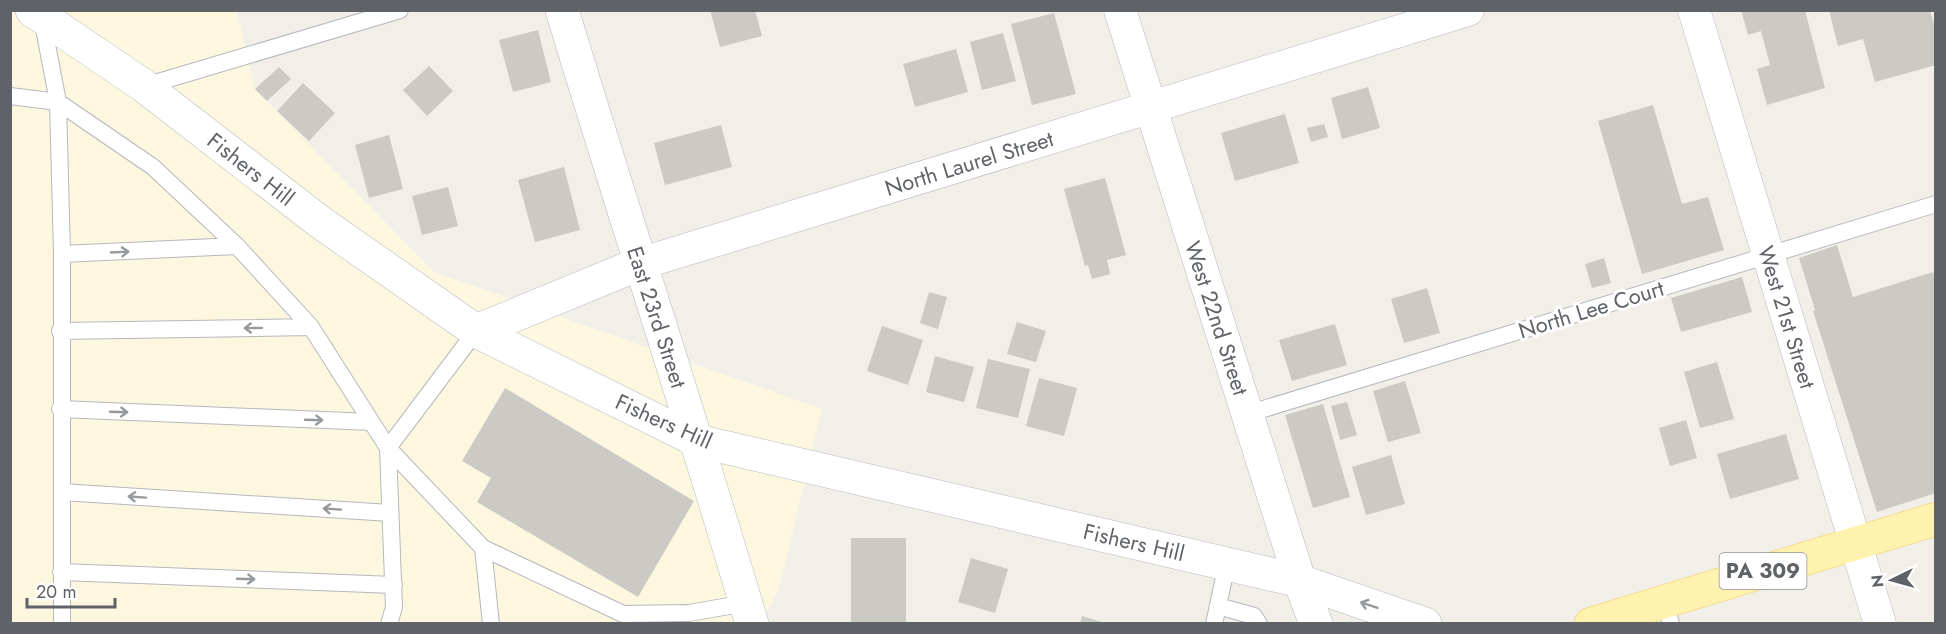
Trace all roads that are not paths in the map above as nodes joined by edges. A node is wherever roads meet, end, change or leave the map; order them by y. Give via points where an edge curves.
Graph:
1 (400, 10) edge
2 (562, 10) edge
3 (1120, 10) edge
4 (1468, 10) edge
5 (1694, 10) edge
6 (37, 14) edge
7 (144, 87) junction
8 (10, 96) edge
9 (58, 102) junction
10 (1150, 108) junction
11 (1935, 204) edge
12 (237, 246) junction
13 (62, 254) junction
14 (1768, 255) junction
15 (639, 264) junction
16 (311, 327) junction
17 (476, 331) junction
18 (60, 332) junction
19 (60, 409) junction
20 (1247, 414) junction
21 (371, 422) junction
22 (698, 441) junction
23 (388, 448) junction
24 (62, 492) junction
25 (390, 513) junction
26 (1935, 519) edge
27 (1856, 543) junction
28 (483, 548) junction
29 (1227, 564) junction
30 (61, 572) junction
31 (1300, 581) junction
32 (394, 585) junction
33 (1218, 606) junction
34 (1668, 612) edge
35 (749, 613) edge
36 (691, 618) edge
37 (62, 624) edge
38 (389, 624) edge
39 (491, 624) edge
40 (1214, 624) edge
41 (1259, 624) edge
42 (1316, 624) edge
43 (1425, 624) edge
44 (1591, 624) edge
45 (1880, 624) edge

1 - 7 lane
2 - 15 main road, East 23rd Street
3 - 10 street, West 22nd Street
4 - 10 street, North Laurel Street
5 - 14 street, West 21st Street
6 - 7 main road, Fishers Hill
6 - 9 lane
7 - 17 main road, Fishers Hill via 320,222
8 - 9 lane
9 - 12 lane via 153,167
9 - 13 lane
10 - 15 street, North Laurel Street
10 - 20 street, West 22nd Street
11 - 14 lane, North Lee Court
13 -> 12 lane
12 - 16 lane
13 - 18 lane
14 - 20 lane, North Lee Court
14 - 27 street, West 21st Street
15 - 17 main road, North Laurel Street
15 - 22 main road, East 23rd Street
16 -> 18 lane
16 - 21 lane
17 - 22 main road, Fishers Hill
17 - 23 lane
18 - 19 lane
19 -> 21 lane
19 - 24 lane
20 - 31 street, West 22nd Street
21 - 23 lane
22 - 29 main road, Fishers Hill
22 - 35 main road, East 23rd Street
23 - 25 lane
23 - 28 lane
25 -> 24 lane
24 - 30 lane
25 - 32 lane
26 - 27 main road, PA 309
27 - 34 main road, PA 309
27 - 45 street, West 21st Street
28 - 36 lane via 623,614
28 - 39 lane
29 - 31 main road, Fishers Hill
29 - 33 lane
30 -> 32 lane
30 - 37 lane
31 - 42 main road, West 22nd Street
43 -> 31 main road, Fishers Hill
32 - 38 lane
33 - 40 lane
33 - 41 lane via 1254,616
34 - 44 main road, PA 309
35 - 36 lane

